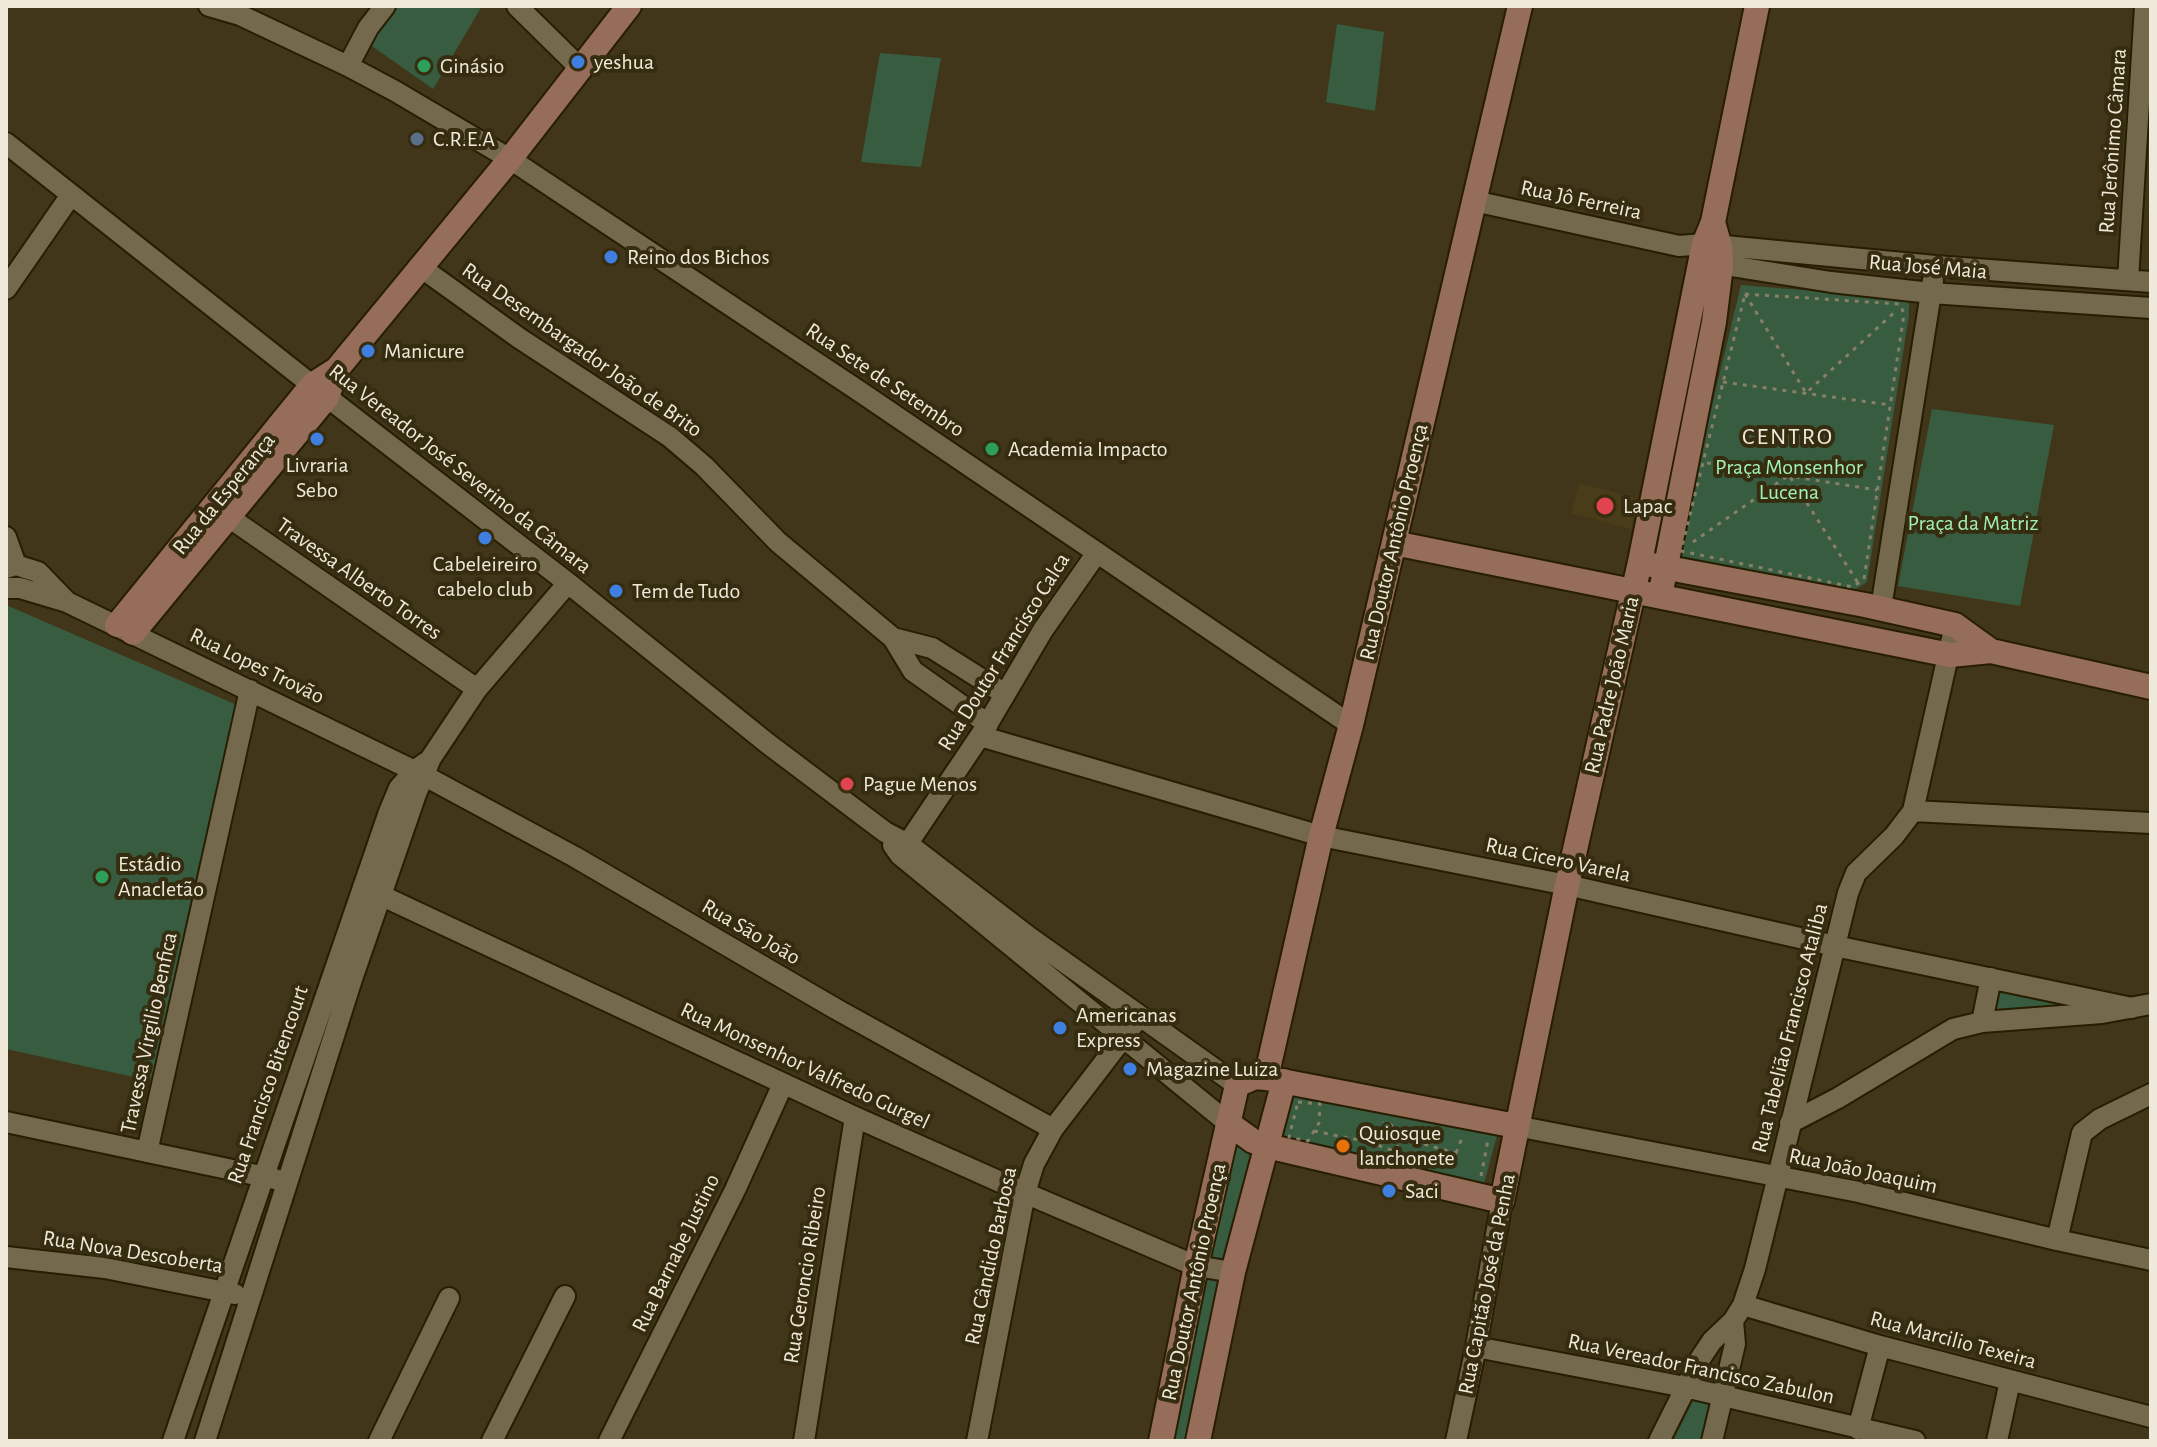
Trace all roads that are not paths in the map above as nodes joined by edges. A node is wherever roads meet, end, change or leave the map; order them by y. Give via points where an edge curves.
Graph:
1 (209, 6) edge
2 (385, 6) edge
3 (517, 6) edge
4 (629, 6) edge
5 (1520, 6) edge
6 (1757, 6) edge
7 (2145, 6) edge
8 (348, 66) junction
9 (580, 68) junction
10 (6, 143) edge
11 (510, 159) junction
12 (71, 195) junction
13 (1474, 201) junction
14 (1712, 248) junction
15 (419, 266) junction
16 (1935, 266) junction
17 (2128, 280) junction
18 (2151, 282) edge
19 (6, 289) edge
20 (1931, 293) junction
21 (2151, 308) edge
22 (319, 391) junction
23 (1682, 417) junction
24 (222, 512) junction
25 (6, 537) edge
26 (1394, 543) junction
27 (1096, 554) junction
28 (1673, 559) junction
29 (1640, 562) junction
30 (11, 567) edge
31 (1733, 579) junction
32 (568, 583) junction
33 (6, 588) edge
34 (1633, 591) junction
35 (1660, 596) junction
36 (1868, 599) junction
37 (67, 602) junction
38 (1727, 609) junction
39 (1913, 617) junction
40 (1955, 625) junction
41 (125, 629) junction
42 (1858, 635) junction
43 (893, 638) junction
44 (1907, 646) junction
45 (1991, 651) junction
46 (1950, 655) junction
47 (2151, 687) edge
48 (477, 689) junction
49 (250, 690) junction
50 (1005, 694) junction
51 (1351, 725) junction
52 (984, 730) junction
53 (424, 768) junction
54 (1913, 811) junction
55 (2151, 823) edge
56 (1321, 836) junction
57 (904, 850) junction
58 (1567, 885) junction
59 (372, 890) junction
60 (1024, 945) junction
61 (1835, 946) junction
62 (1991, 978) junction
63 (2142, 1006) edge
64 (1139, 1017) junction
65 (1982, 1022) junction
66 (1123, 1038) junction
67 (1275, 1079) junction
68 (783, 1084) junction
69 (1237, 1085) junction
70 (2151, 1094) edge
71 (855, 1117) junction
72 (6, 1122) edge
73 (1228, 1123) junction
74 (1790, 1123) junction
75 (1516, 1126) junction
76 (1053, 1129) junction
77 (1267, 1146) junction
78 (147, 1152) junction
79 (1778, 1176) junction
80 (263, 1177) junction
81 (287, 1182) junction
82 (1025, 1193) junction
83 (1502, 1201) junction
84 (2057, 1240) junction
85 (6, 1257) edge
86 (2151, 1260) edge
87 (1196, 1266) junction
88 (1233, 1272) junction
89 (225, 1291) junction
90 (565, 1296) dead end
91 (449, 1298) dead end
92 (251, 1299) junction
93 (1738, 1313) junction
94 (1880, 1346) junction
95 (1476, 1347) junction
96 (2010, 1381) junction
97 (1685, 1387) junction
98 (1723, 1397) junction
99 (2151, 1417) edge
100 (1858, 1429) junction
101 (173, 1441) edge
102 (205, 1441) edge
103 (379, 1441) edge
104 (492, 1441) edge
105 (609, 1441) edge
106 (804, 1441) edge
107 (977, 1441) edge
108 (1161, 1441) edge
109 (1198, 1441) edge
110 (1456, 1441) edge
111 (1659, 1441) edge
112 (1712, 1441) edge
113 (1915, 1441) edge
114 (1997, 1441) edge

1 - 8 street
2 - 8 street
3 - 9 street
4 - 9 main road, Rua da Esperança
5 - 13 main road, Rua Doutor Antônio Proença
6 - 14 main road
7 - 17 street, Rua Jerônimo Câmara
8 - 11 street, Rua Sete de Setembro
9 - 11 main road, Rua da Esperança
10 - 12 street, Rua Vereador José Severino da Câmara
11 - 15 main road, Rua da Esperança
11 - 27 street, Rua Sete de Setembro
12 - 19 street
12 - 22 street, Rua Vereador José Severino da Câmara
13 - 14 street, Rua Jô Ferreira via 1679,246
13 - 26 main road, Rua Doutor Antônio Proença
14 - 16 street
14 - 20 street, Rua José Maia
14 - 23 main road via 1714,322
15 - 22 main road, Rua da Esperança
15 - 43 street, Rua Desembargador João de Brito via 670,437 778,542
16 - 17 street
16 - 20 street
17 - 18 street
20 - 21 street, Rua José Maia
20 - 36 street
22 - 24 main road, Rua da Esperança
22 - 32 street, Rua Vereador José Severino da Câmara
23 - 28 main road
23 - 29 main road, Rua Padre João Maria
24 - 41 main road, Rua da Esperança
24 - 48 street, Travessa Alberto Torres
25 - 30 street
26 - 34 main road
26 - 51 main road, Rua Doutor Antônio Proença
27 - 50 street, Rua Doutor Francisco Calca
27 - 51 street, Rua Sete de Setembro
28 - 29 main road
28 - 31 main road
28 - 35 main road
29 - 34 main road, Rua Padre João Maria
30 - 37 street via 38,572
31 - 36 main road
31 - 38 street
32 - 48 street, Rua Francisco Bitencourt
32 - 57 street, Rua Vereador José Severino da Câmara
33 - 37 street
34 - 35 main road
34 - 58 main road, Rua Padre João Maria
35 - 38 main road
36 - 39 main road
36 - 42 street
37 - 41 street, Rua Lopes Trovão
38 - 42 main road
39 - 40 main road
39 - 44 street
40 - 45 main road
40 - 46 street, Rua Tabelião Francisco Ataliba
41 - 49 street, Rua Lopes Trovão
42 - 44 main road
43 - 50 street, Rua Desembargador João de Brito via 932,648
43 - 52 street, Rua Desembargador João de Brito via 913,671
44 - 46 main road
45 - 46 main road
45 - 47 main road
46 - 54 street, Rua Tabelião Francisco Ataliba
48 - 53 street, Rua Francisco Bitencourt
49 - 53 street, Rua Lopes Trovão
49 - 78 street, Travessa Virgilio Benfica
50 - 52 street, Rua Doutor Francisco Calca
51 - 56 main road, Rua Doutor Antônio Proença
52 - 56 street, Rua Cicero Varela
52 - 57 street, Rua Doutor Francisco Calca
53 - 59 street, Rua Francisco Bitencourt via 399,788
53 - 76 street, Rua São João
54 - 55 street
54 - 61 street, Rua Tabelião Francisco Ataliba via 1856,873
56 - 58 street, Rua Cicero Varela
56 - 67 main road, Rua Doutor Antônio Proença
57 - 60 street, Rua Vereador José Severino da Câmara
58 - 61 street, Rua Cicero Varela
58 - 75 main road, Rua Padre João Maria
59 - 68 street, Rua Monsenhor Valfredo Gurgel
59 - 80 street, Rua Francisco Bitencourt
59 - 81 street, Rua Francisco Bitencourt
60 - 64 street, Rua Vereador José Severino da Câmara
60 - 66 street, Rua Vereador José Severino da Câmara
61 - 62 street, Rua Cicero Varela
61 - 74 street, Rua Tabelião Francisco Ataliba
62 - 63 street, Rua Cicero Varela
62 - 65 street
63 - 65 street
64 - 66 street, Rua Cândido Barbosa
64 - 69 street, Rua Vereador José Severino da Câmara
65 - 74 street via 1953,1029
66 - 73 street, Rua Vereador José Severino da Câmara
66 - 76 street, Rua Cândido Barbosa
67 - 69 main road via 1255,1077
67 - 75 main road
67 - 77 main road, Rua Doutor Antônio Proença
68 - 71 street, Rua Monsenhor Valfredo Gurgel
68 - 105 street, Rua Barnabe Justino
69 - 73 main road, Rua Doutor Antônio Proença
70 - 84 street via 2082,1133
71 - 82 street, Rua Monsenhor Valfredo Gurgel
71 - 106 street, Rua Geroncio Ribeiro
72 - 78 street
73 - 77 main road
73 - 87 main road, Rua Doutor Antônio Proença
74 - 79 street, Rua Tabelião Francisco Ataliba
75 - 79 street, Rua João Joaquim
75 - 83 main road, Rua Capitão José da Penha
76 - 82 street, Rua Cândido Barbosa
77 - 83 main road
77 - 88 main road, Rua Doutor Antônio Proença
78 - 80 street
79 - 84 street, Rua João Joaquim
79 - 93 street, Rua Tabelião Francisco Ataliba
80 - 81 street
80 - 89 street, Rua Francisco Bitencourt
81 - 92 street, Rua Francisco Bitencourt
82 - 87 street, Rua Monsenhor Valfredo Gurgel
82 - 107 street, Rua Cândido Barbosa
83 - 95 street, Rua Capitão José da Penha
84 - 86 street, Rua João Joaquim
85 - 89 street, Rua Nova Descoberta via 105,1268
87 - 88 street, Rua Monsenhor Valfredo Gurgel
87 - 108 main road, Rua Doutor Antônio Proença
88 - 109 main road, Rua Doutor Antônio Proença
89 - 92 street, Rua Nova Descoberta
89 - 101 street, Rua Francisco Bitencourt
90 - 104 street
91 - 103 street
92 - 102 street, Rua Francisco Bitencourt
93 - 94 street, Rua Marcilio Texeira
93 - 97 street, Rua Tabelião Francisco Ataliba via 1712,1341
93 - 98 street
94 - 96 street, Rua Marcilio Texeira
94 - 100 street
95 - 97 street, Rua Vereador Francisco Zabulon
95 - 110 street, Rua Capitão José da Penha
96 - 99 street, Rua Marcilio Texeira
96 - 114 street
97 - 98 street, Rua Vereador Francisco Zabulon
97 - 111 street, Rua Tabelião Francisco Ataliba
98 - 100 street, Rua Vereador Francisco Zabulon
98 - 112 street
100 - 113 street, Rua Vereador Francisco Zabulon

